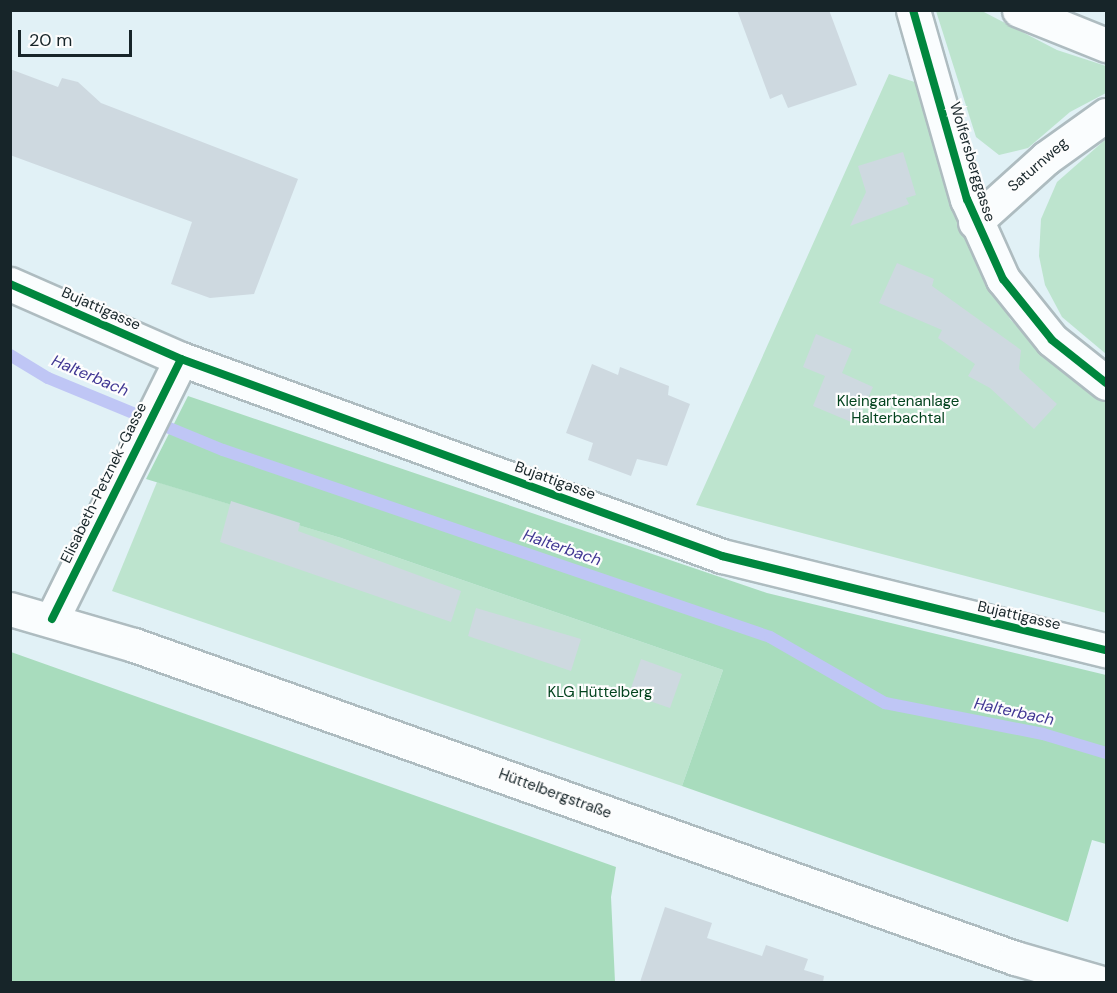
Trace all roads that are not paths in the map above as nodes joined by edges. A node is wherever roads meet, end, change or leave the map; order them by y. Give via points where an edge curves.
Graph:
1 (913, 10) edge
2 (1019, 10) edge
3 (1107, 45) edge
4 (1107, 115) edge
5 (975, 222) junction
6 (10, 284) edge
7 (181, 359) junction
8 (1107, 383) edge
9 (10, 609) edge
10 (52, 619) junction
11 (1107, 650) edge
12 (1098, 982) edge

1 - 5 street, Wolfersberggasse
2 - 3 street
4 - 5 street, Saturnweg via 1046,158
5 - 8 street, Wolfersberggasse via 1027,312 1052,340
6 - 7 street, Bujattigasse
7 - 10 street, Elisabeth-Petznek-Gasse
7 - 11 street, Bujattigasse via 722,556
9 - 10 street, Hüttelbergstraße
10 - 12 street, Hüttelbergstraße via 1015,958

